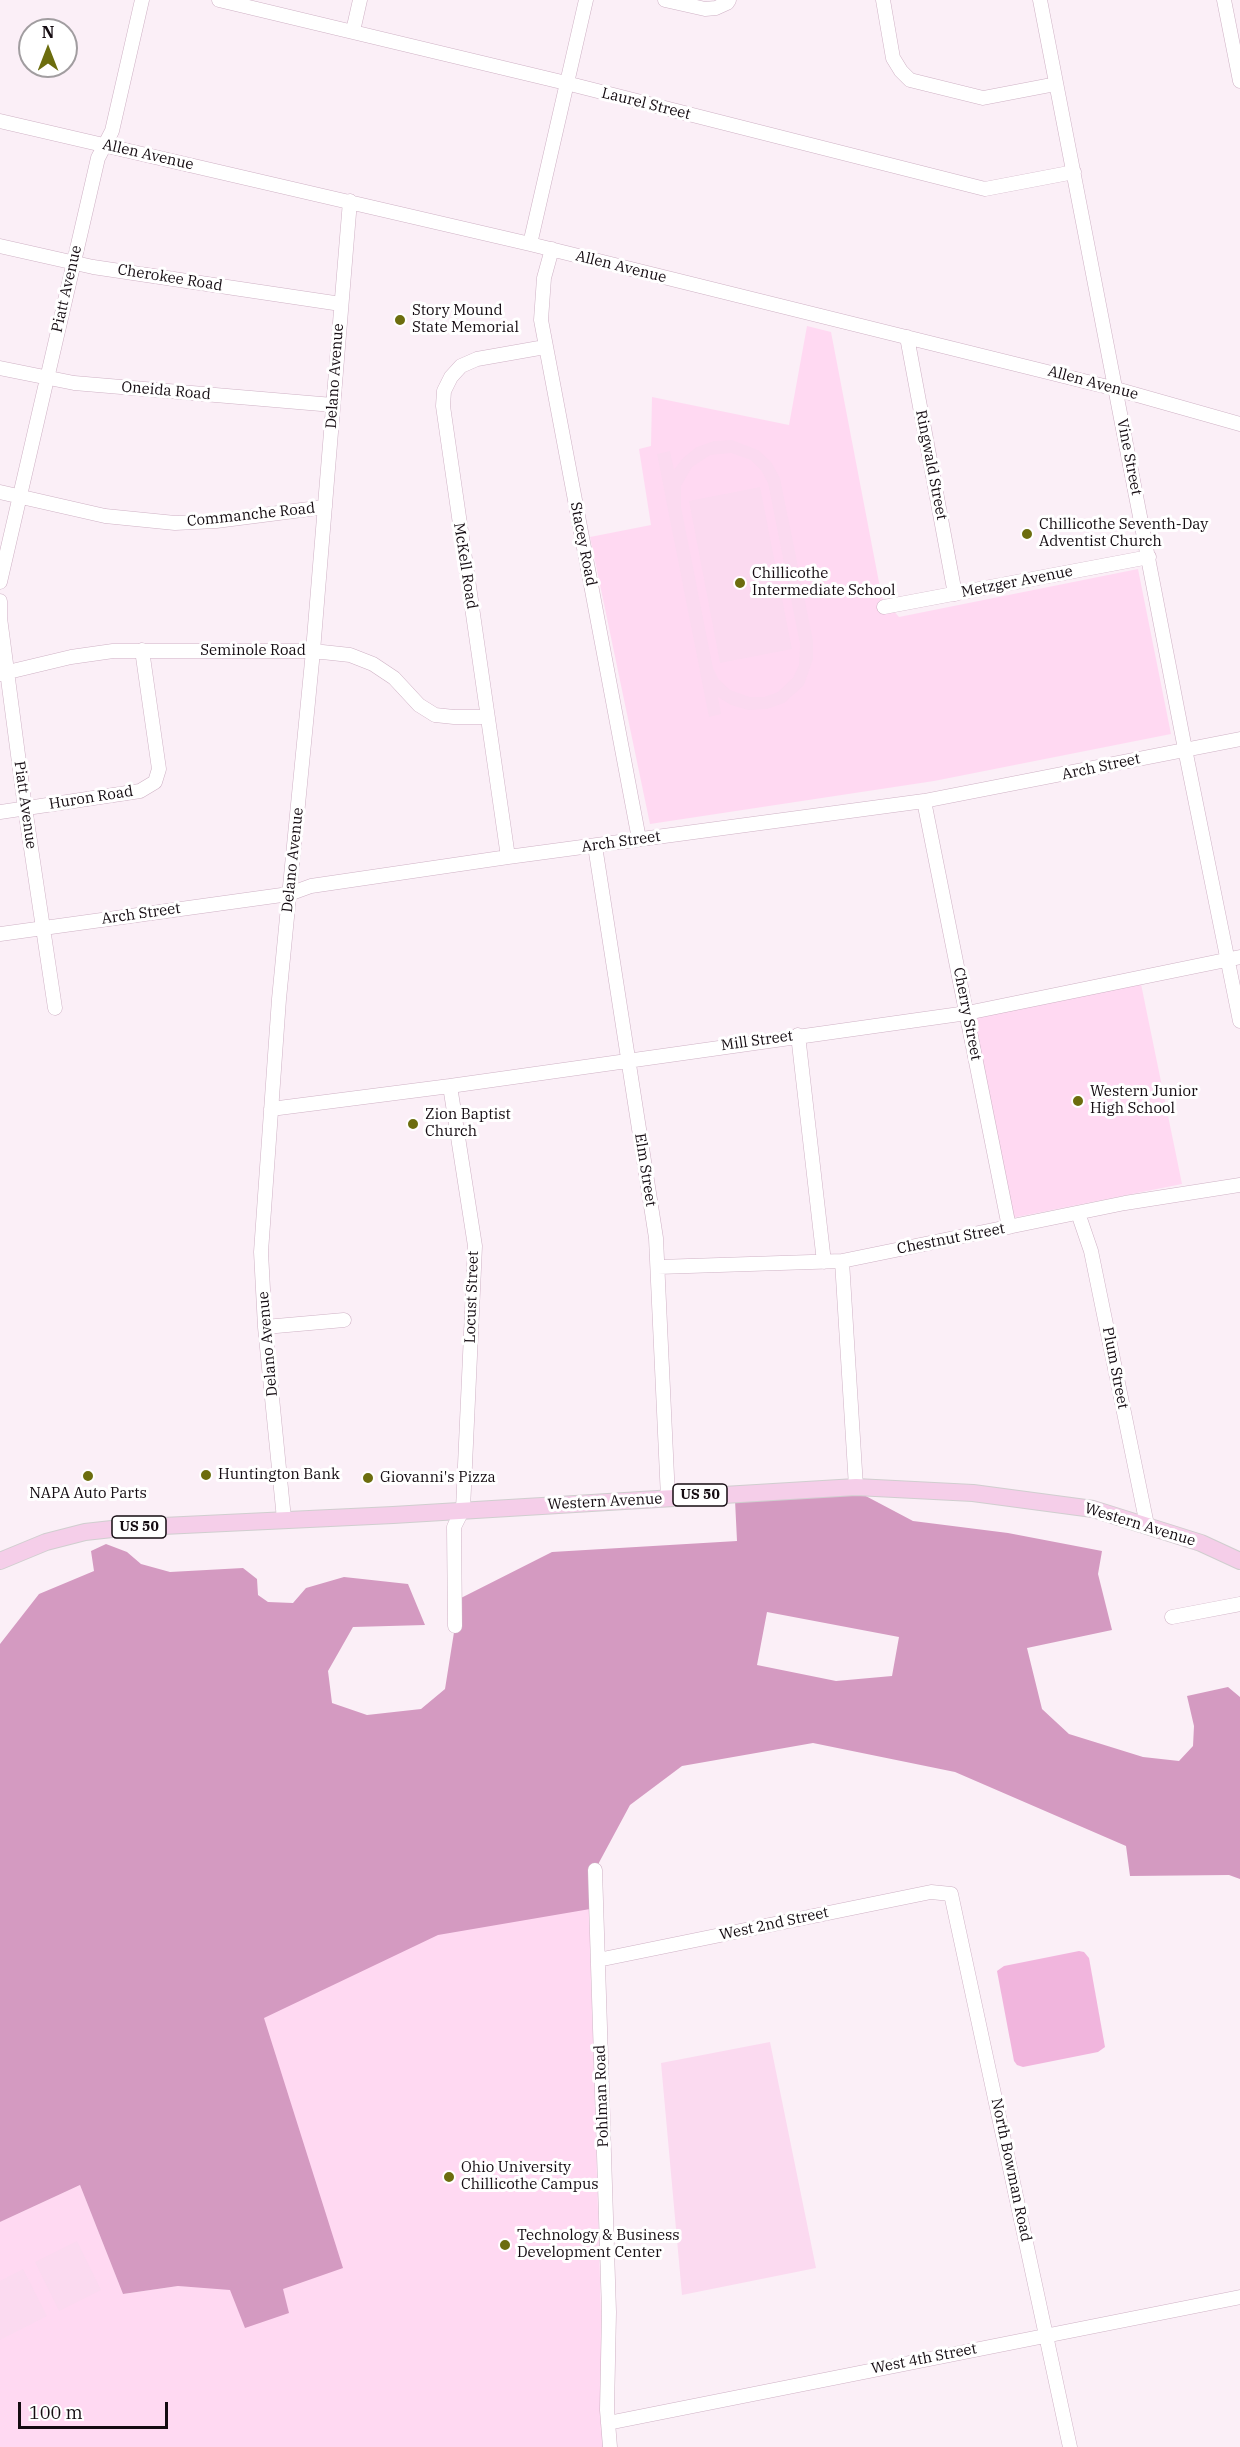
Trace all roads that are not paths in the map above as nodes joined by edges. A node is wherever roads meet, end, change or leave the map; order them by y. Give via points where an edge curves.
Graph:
1 (142, 0) edge
2 (219, 0) edge
3 (360, 0) edge
4 (586, 0) edge
5 (665, 0) edge
6 (729, 0) edge
7 (883, 0) edge
8 (1040, 0) edge
9 (1224, 0) edge
10 (353, 31) junction
11 (1240, 81) edge
12 (566, 84) junction
13 (1056, 84) junction
14 (0, 121) edge
15 (105, 145) junction
16 (1074, 172) junction
17 (350, 201) junction
18 (530, 244) junction
19 (0, 246) edge
20 (552, 249) junction
21 (73, 263) junction
22 (340, 304) junction
23 (907, 337) junction
24 (545, 347) junction
25 (0, 368) edge
26 (46, 378) junction
27 (1116, 389) junction
28 (333, 405) junction
29 (1240, 424) edge
30 (0, 492) edge
31 (19, 497) junction
32 (325, 507) junction
33 (1149, 557) junction
34 (0, 582) edge
35 (955, 594) junction
36 (0, 601) edge
37 (884, 607) dead end
38 (142, 650) junction
39 (313, 651) junction
40 (4, 673) edge
41 (487, 717) junction
42 (1240, 739) edge
43 (1185, 749) junction
44 (924, 801) junction
45 (25, 808) junction
46 (0, 812) edge
47 (639, 839) junction
48 (595, 846) junction
49 (508, 857) junction
50 (289, 894) junction
51 (43, 928) junction
52 (0, 934) edge
53 (1234, 958) edge
54 (55, 1008) dead end
55 (967, 1012) junction
56 (1240, 1021) edge
57 (798, 1035) junction
58 (628, 1059) junction
59 (450, 1086) junction
60 (271, 1109) junction
61 (1240, 1185) edge
62 (1078, 1213) junction
63 (1009, 1227) junction
64 (842, 1261) junction
65 (824, 1262) junction
66 (658, 1268) junction
67 (344, 1320) dead end
68 (265, 1327) junction
69 (856, 1487) junction
70 (668, 1498) junction
71 (463, 1509) junction
72 (284, 1519) junction
73 (1147, 1525) junction
74 (0, 1561) edge
75 (1240, 1561) edge
76 (1240, 1604) edge
77 (1172, 1617) dead end
78 (455, 1626) dead end
79 (595, 1870) dead end
80 (951, 1894) joint
81 (598, 1960) junction
82 (1240, 2297) edge
83 (1047, 2336) junction
84 (608, 2423) junction
85 (610, 2447) edge
86 (1070, 2447) edge

1 - 15 street, Piatt Avenue via 112,131
2 - 10 street, Laurel Street
3 - 10 street
4 - 12 street
5 - 6 street via 705,9
7 - 13 street via 894,58 910,80 982,98
8 - 13 street, Vine Street
9 - 11 street
10 - 12 street, Laurel Street
12 - 16 street, Laurel Street via 985,189
12 - 18 street
13 - 16 street, Vine Street
14 - 15 street, Allen Avenue
15 - 17 street, Allen Avenue
15 - 21 street, Piatt Avenue via 98,158
16 - 27 street, Vine Street
17 - 18 street, Allen Avenue
17 - 22 street, Delano Avenue
18 - 20 street, Allen Avenue
19 - 21 street, Cherokee Road
20 - 23 street, Allen Avenue
20 - 24 street, Stacey Road via 541,298
21 - 22 street, Cherokee Road
21 - 26 street, Piatt Avenue
22 - 28 street, Delano Avenue
23 - 27 street, Allen Avenue
23 - 35 street, Ringwald Street
24 - 41 street, McKell Road via 477,359 461,366 444,391 447,438
24 - 47 street, Stacey Road
25 - 26 street, Oneida Road
26 - 28 street, Oneida Road
26 - 31 street, Piatt Avenue
27 - 29 street, Allen Avenue
27 - 33 street, Vine Street
28 - 32 street, Delano Avenue
30 - 31 street, Commanche Road
31 - 32 street, Commanche Road via 105,516 175,523
31 - 34 street, Piatt Avenue
32 - 39 street, Delano Avenue
33 - 35 street, Metzger Avenue
33 - 43 street, Vine Street
35 - 37 street, Metzger Avenue
36 - 40 street, Piatt Avenue
38 - 39 street, Seminole Road
38 - 40 street, Seminole Road via 93,653
38 - 45 street, Huron Road via 159,769 154,782 140,791
39 - 41 street, Seminole Road via 350,655 373,664 435,715
39 - 50 street, Delano Avenue
40 - 45 street, Piatt Avenue
41 - 49 street, McKell Road
42 - 43 street, Arch Street
43 - 44 street, Arch Street
43 - 53 street, Vine Street
44 - 47 street, Arch Street
44 - 55 street, Cherry Street
45 - 46 street, Huron Road
45 - 51 street, Piatt Avenue
47 - 48 street, Arch Street
48 - 49 street, Arch Street
48 - 58 street, Elm Street
49 - 50 street, Arch Street via 311,886
50 - 51 street, Arch Street
50 - 60 street, Delano Avenue
51 - 52 street, Arch Street
51 - 54 street, Piatt Avenue
53 - 55 street, Mill Street
53 - 56 street, Vine Street
55 - 57 street, Mill Street
55 - 63 street, Cherry Street
57 - 58 street, Mill Street
57 - 65 street
58 - 59 street, Mill Street
58 - 66 street, Elm Street
59 - 60 street, Mill Street
59 - 71 street, Locust Street via 475,1246
60 - 68 street, Delano Avenue via 261,1252
61 - 62 street, Chestnut Street
62 - 63 street, Chestnut Street
62 - 73 street, Plum Street via 1091,1251
63 - 64 street, Chestnut Street
64 - 65 street, Chestnut Street
64 - 69 street
65 - 66 street, Chestnut Street
66 - 70 street, Elm Street
67 - 68 street
68 - 72 street, Delano Avenue
69 - 70 main road, Western Avenue / US 50
69 - 73 main road, Western Avenue / US 50 via 1028,1499 1093,1509
70 - 71 main road, Western Avenue / US 50
71 - 72 main road, Western Avenue / US 50
71 - 78 street, Locust Street via 454,1527
72 - 74 main road, Western Avenue / US 50 via 85,1532 46,1542
73 - 75 main road, Western Avenue / US 50
76 - 77 street
79 - 81 street, Pohlman Road
80 - 81 street, West 2nd Street via 932,1892
80 - 83 street, North Bowman Road
81 - 84 street, Pohlman Road via 609,2312
82 - 83 street, West 4th Street
83 - 84 street, West 4th Street
83 - 86 street, North Bowman Road
84 - 85 street, Pohlman Road

